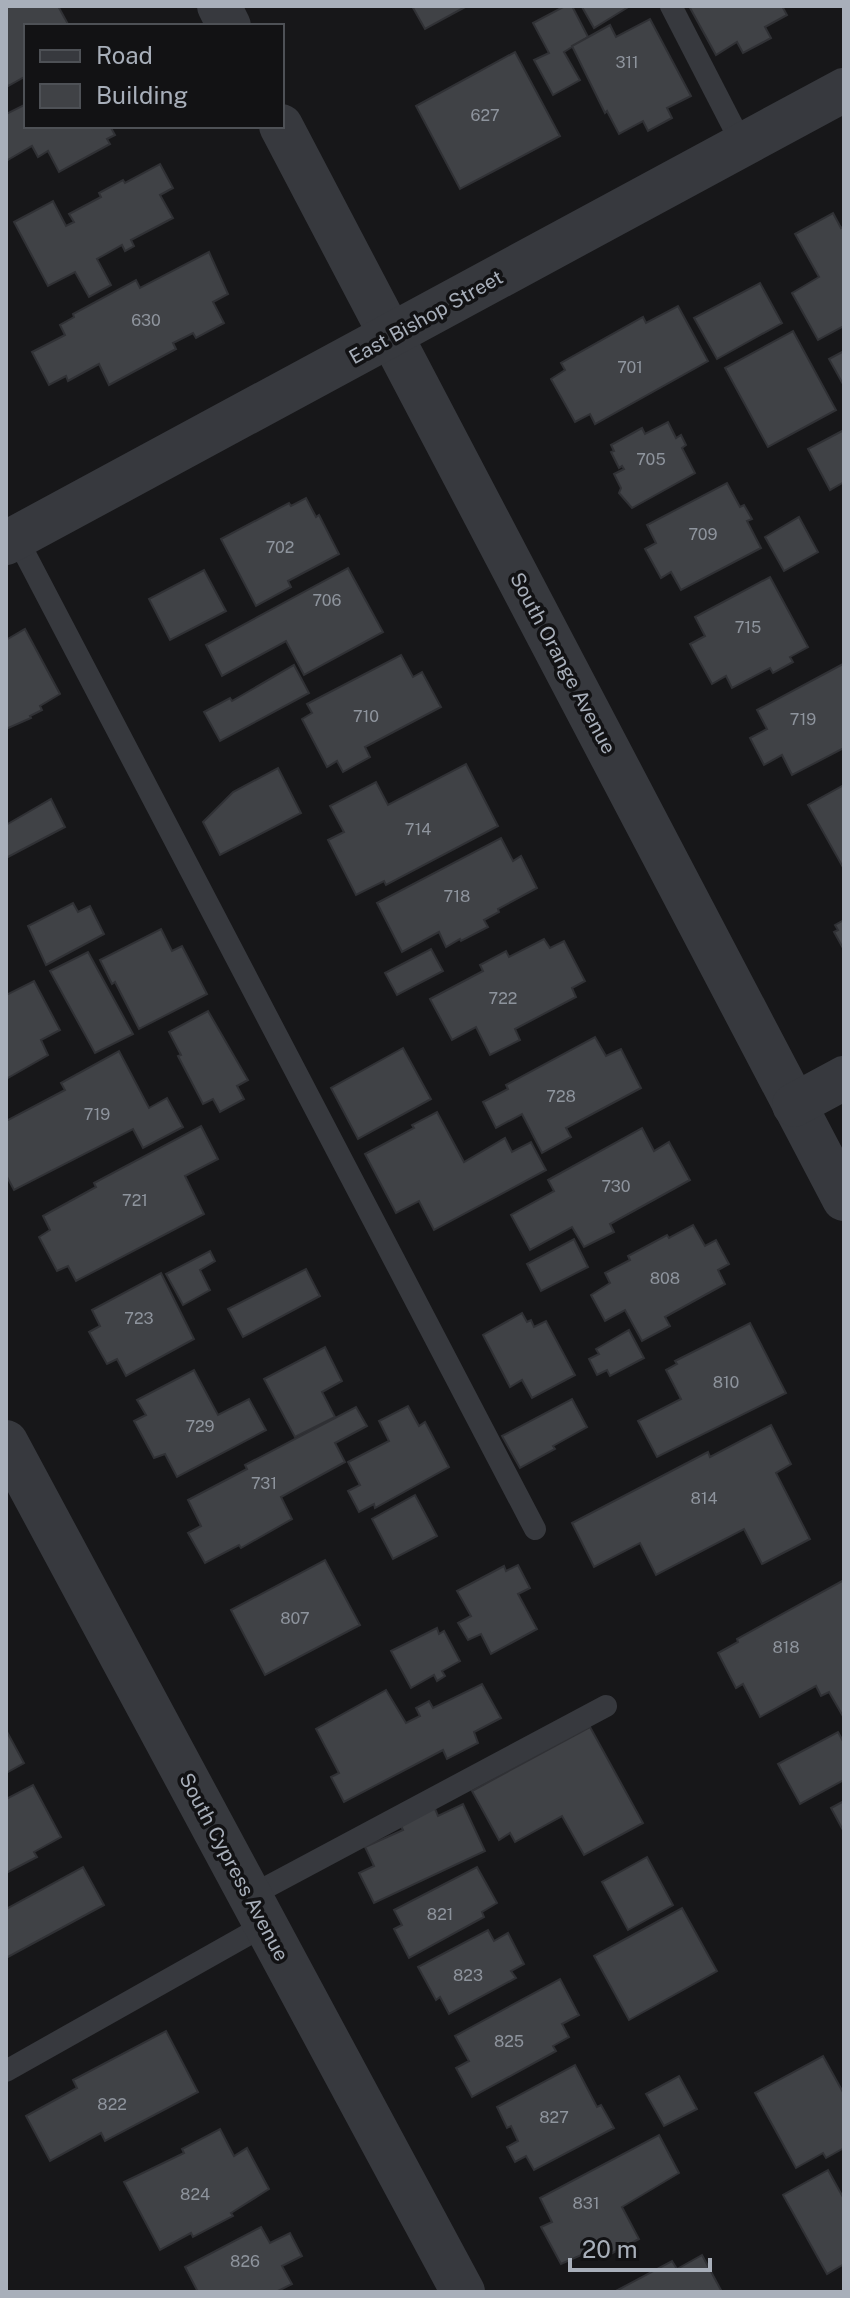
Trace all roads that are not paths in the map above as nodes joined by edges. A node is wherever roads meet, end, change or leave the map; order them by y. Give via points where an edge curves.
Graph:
1 (219, 6) edge
2 (671, 6) edge
3 (228, 24) edge
4 (844, 90) edge
5 (282, 128) edge
6 (742, 144) junction
7 (391, 336) junction
8 (9, 533) edge
9 (844, 1078) edge
10 (794, 1105) junction
11 (844, 1199) edge
12 (6, 1442) edge
13 (535, 1529) dead end
14 (606, 1706) dead end
15 (258, 1910) junction
16 (6, 2071) edge
17 (463, 2292) edge

1 - 3 street
2 - 6 lane
4 - 6 street, East Bishop Street
5 - 7 street, South Orange Avenue
6 - 7 street, East Bishop Street
7 - 8 street, East Bishop Street
7 - 10 street, South Orange Avenue
8 - 13 lane
9 - 10 street
10 - 11 street, South Orange Avenue
12 - 15 street, South Cypress Avenue
14 - 15 lane
15 - 16 lane
15 - 17 street, South Cypress Avenue

